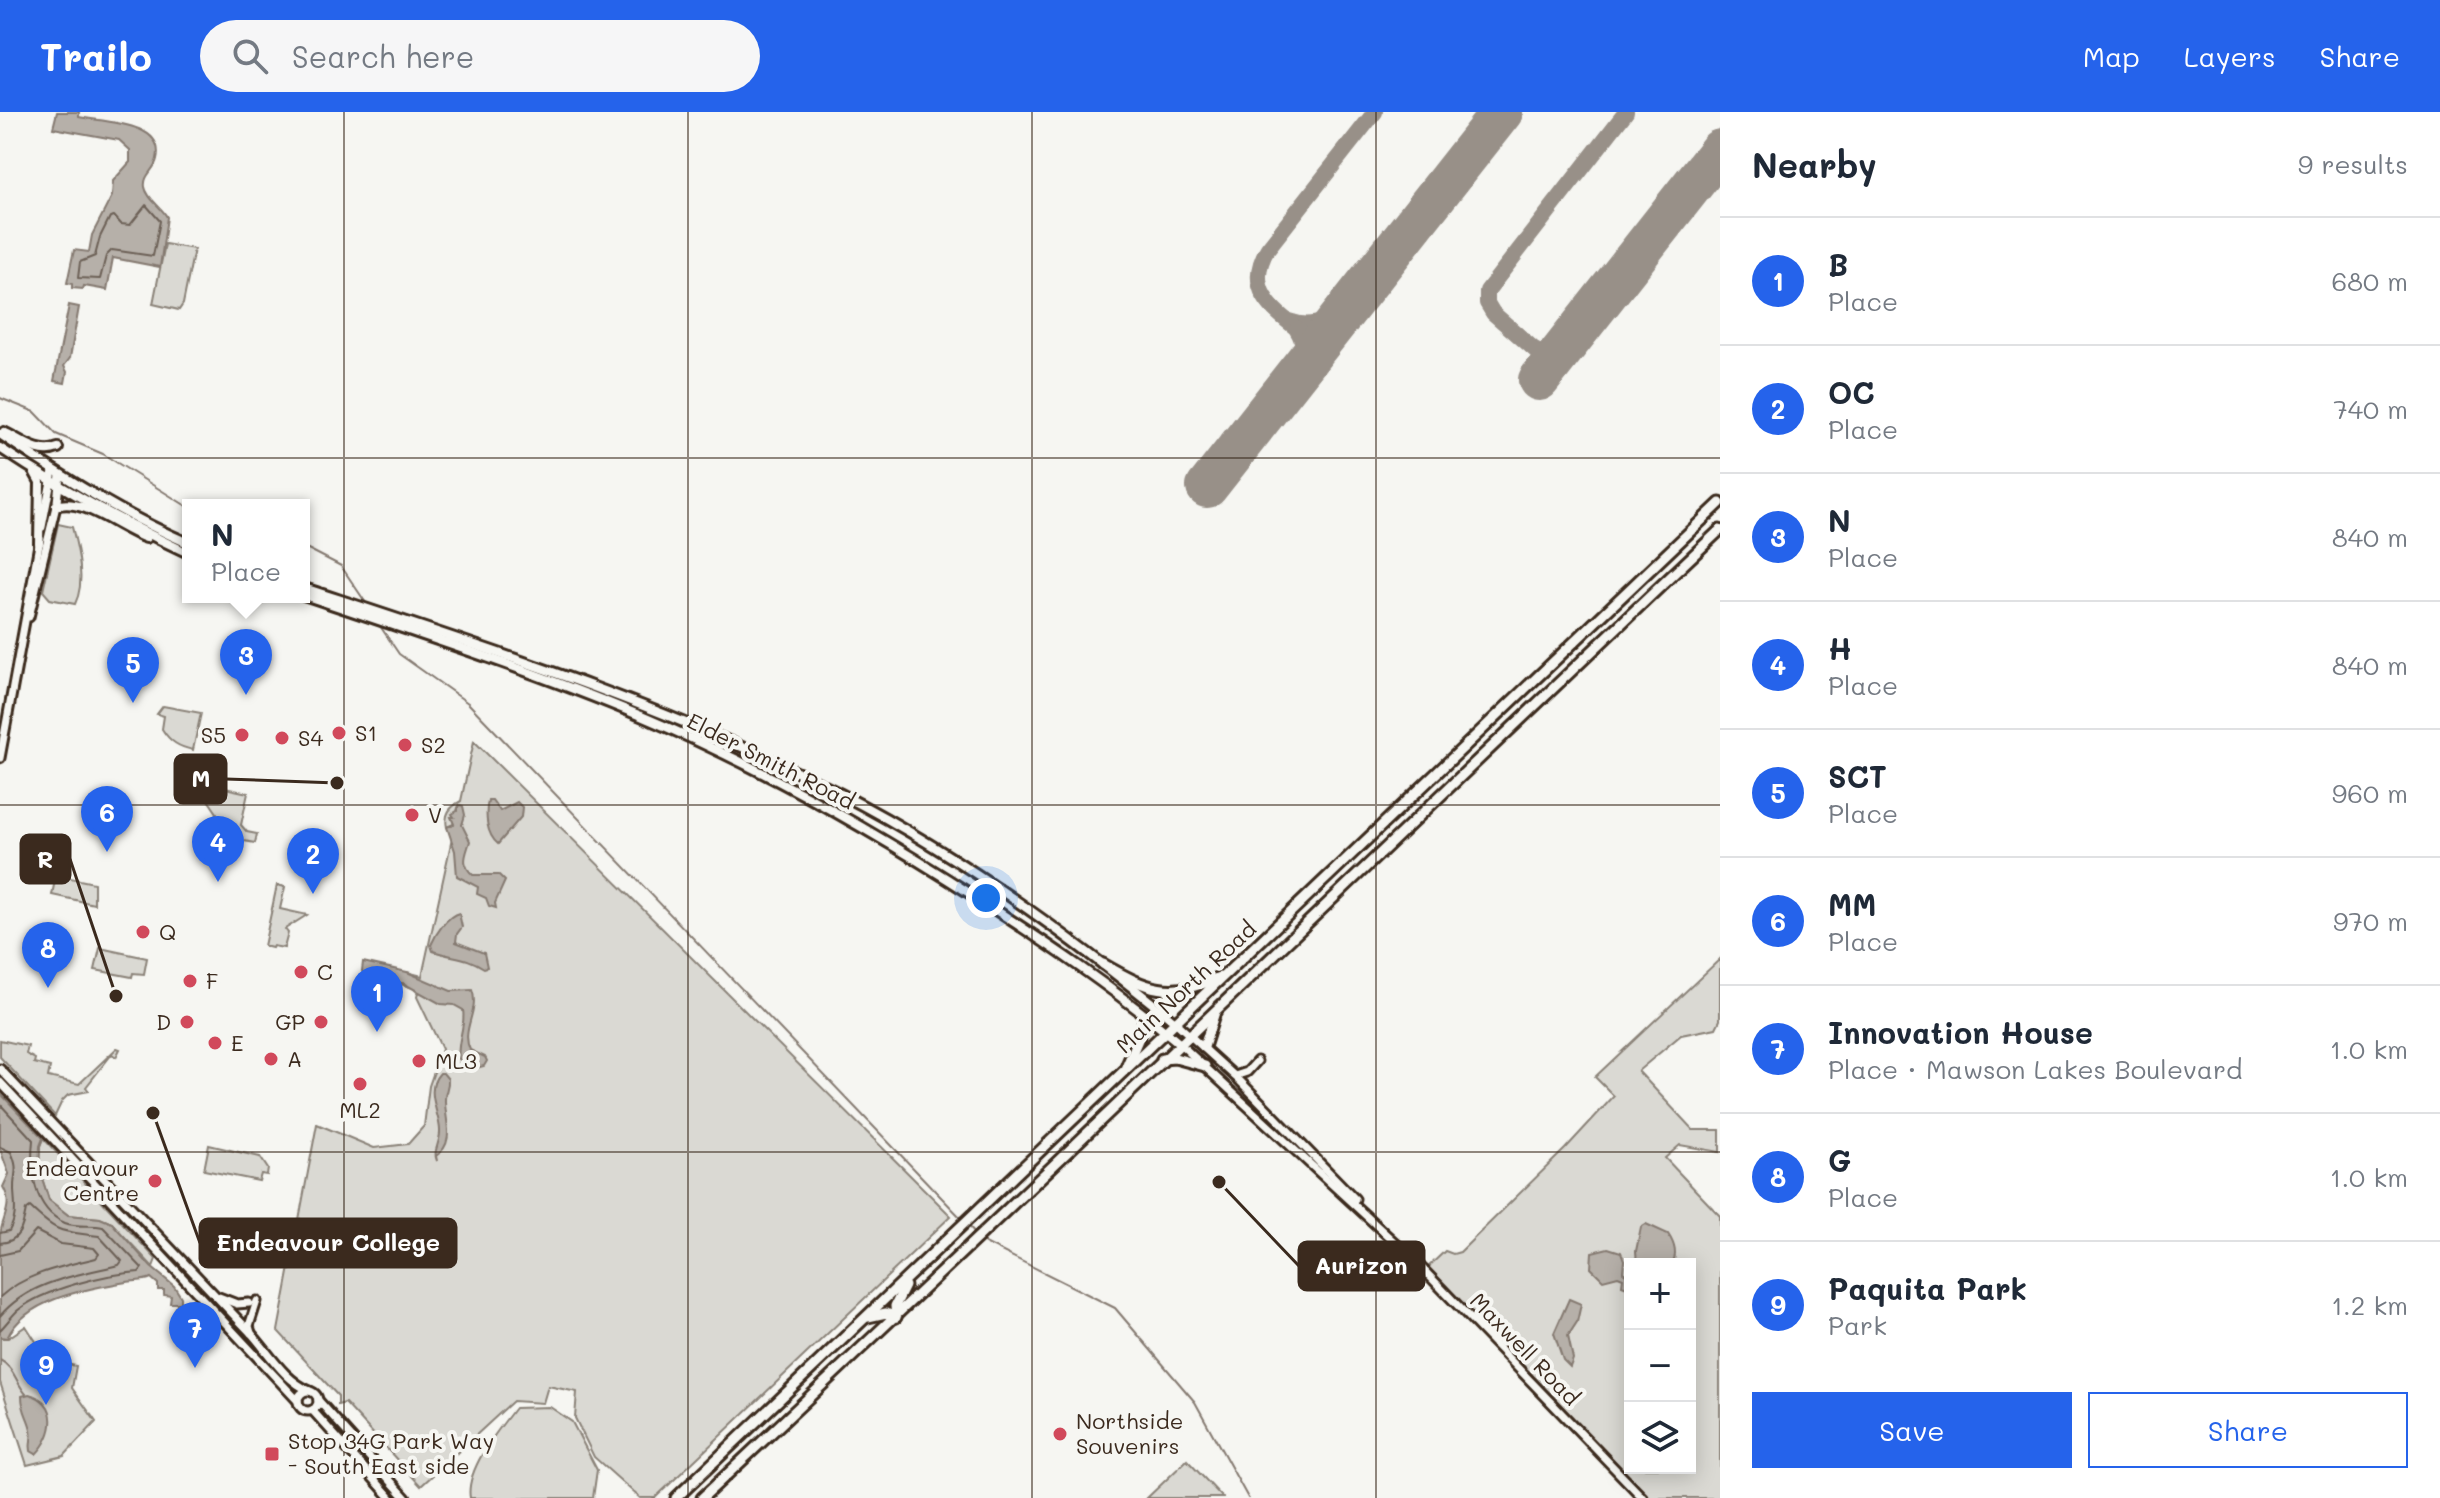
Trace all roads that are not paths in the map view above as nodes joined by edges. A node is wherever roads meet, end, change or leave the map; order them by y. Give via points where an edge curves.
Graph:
1 (0, 432) edge
2 (0, 448) edge
3 (58, 448) dead end
4 (32, 469) junction
5 (56, 473) junction
6 (54, 484) junction
7 (1720, 503) edge
8 (56, 506) junction
9 (1720, 530) edge
10 (182, 540) edge
11 (39, 543) junction
12 (182, 550) edge
13 (182, 551) edge
14 (310, 590) edge
15 (310, 597) edge
16 (362, 611) junction
17 (25, 628) junction
18 (746, 749) junction
19 (723, 754) junction
20 (0, 758) edge
21 (756, 771) junction
22 (1103, 964) junction
23 (1229, 972) junction
24 (1216, 1008) junction
25 (1145, 1016) junction
26 (1175, 1022) junction
27 (1165, 1032) junction
28 (1189, 1034) junction
29 (1179, 1043) junction
30 (1204, 1047) junction
31 (1162, 1059) junction
32 (1257, 1061) dead end
33 (1205, 1066) junction
34 (1125, 1068) junction
35 (0, 1069) edge
36 (1235, 1076) junction
37 (0, 1082) edge
38 (1259, 1100) junction
39 (1250, 1108) junction
40 (1302, 1143) junction
41 (1294, 1149) junction
42 (1380, 1227) junction
43 (908, 1279) junction
44 (210, 1292) junction
45 (896, 1317) junction
46 (867, 1318) junction
47 (237, 1319) junction
48 (230, 1325) junction
49 (251, 1333) junction
50 (310, 1391) junction
51 (318, 1400) junction
52 (298, 1401) junction
53 (312, 1410) junction
54 (391, 1498) edge
55 (406, 1498) edge
56 (676, 1498) edge
57 (702, 1498) edge
58 (1643, 1498) edge

1 - 3 main road via 42,450
1 - 5 main road
2 - 4 main road
4 - 6 main road
4 - 11 main road via 40,482
5 - 6 street
5 - 10 main road
6 - 8 street
6 - 11 street
6 - 12 main road
7 - 23 highway, Main North Road
8 - 13 main road via 80,505 136,535
8 - 17 street
9 - 24 highway, Main North Road
11 - 17 street
14 - 16 main road, Elder Smith Road
15 - 16 main road, Elder Smith Road
16 - 18 main road, Elder Smith Road via 386,614 630,699
16 - 19 main road, Elder Smith Road via 614,705
17 - 20 street
18 - 19 main road
18 - 21 main road
18 - 22 main road, Elder Smith Road via 920,838 1034,911
19 - 21 main road, Elder Smith Road
21 - 25 main road, Elder Smith Road via 907,853 1048,944
22 - 23 highway via 1147,987 1170,991 1201,986
22 - 26 main road, Elder Smith Road
23 - 26 highway, Main North Road
24 - 28 highway, Main North Road
24 - 30 highway
25 - 27 main road, Elder Smith Road
25 - 34 highway
26 - 27 highway, Main North Road
26 - 28 street, Maxwell Road
27 - 29 main road, Elder Smith Road
27 - 34 highway, Main North Road
28 - 29 highway, Main North Road
28 - 30 street, Maxwell Road
29 - 31 highway, Main North Road
29 - 33 street, Maxwell Road
30 - 36 street, Maxwell Road
31 - 33 highway
31 - 45 highway, Main North Road
32 - 36 street
33 - 39 street, Maxwell Road
34 - 43 highway, Main North Road
35 - 44 street
36 - 38 street, Maxwell Road
37 - 48 street
38 - 39 street
38 - 40 street, Maxwell Road
39 - 41 street, Maxwell Road
40 - 41 street
40 - 42 street, Maxwell Road
41 - 42 street, Maxwell Road
42 - 58 street, Maxwell Road
43 - 45 highway via 895,1306
43 - 46 highway, Main North Road
44 - 47 street
44 - 49 street via 229,1302 253,1302
45 - 46 highway via 886,1313
45 - 57 highway, Main North Road
46 - 56 highway, Main North Road
47 - 48 street
47 - 49 street
48 - 52 street
49 - 50 street via 293,1383
50 - 51 street
50 - 52 street
51 - 53 street
51 - 55 street
52 - 53 street via 303,1409
53 - 54 street

